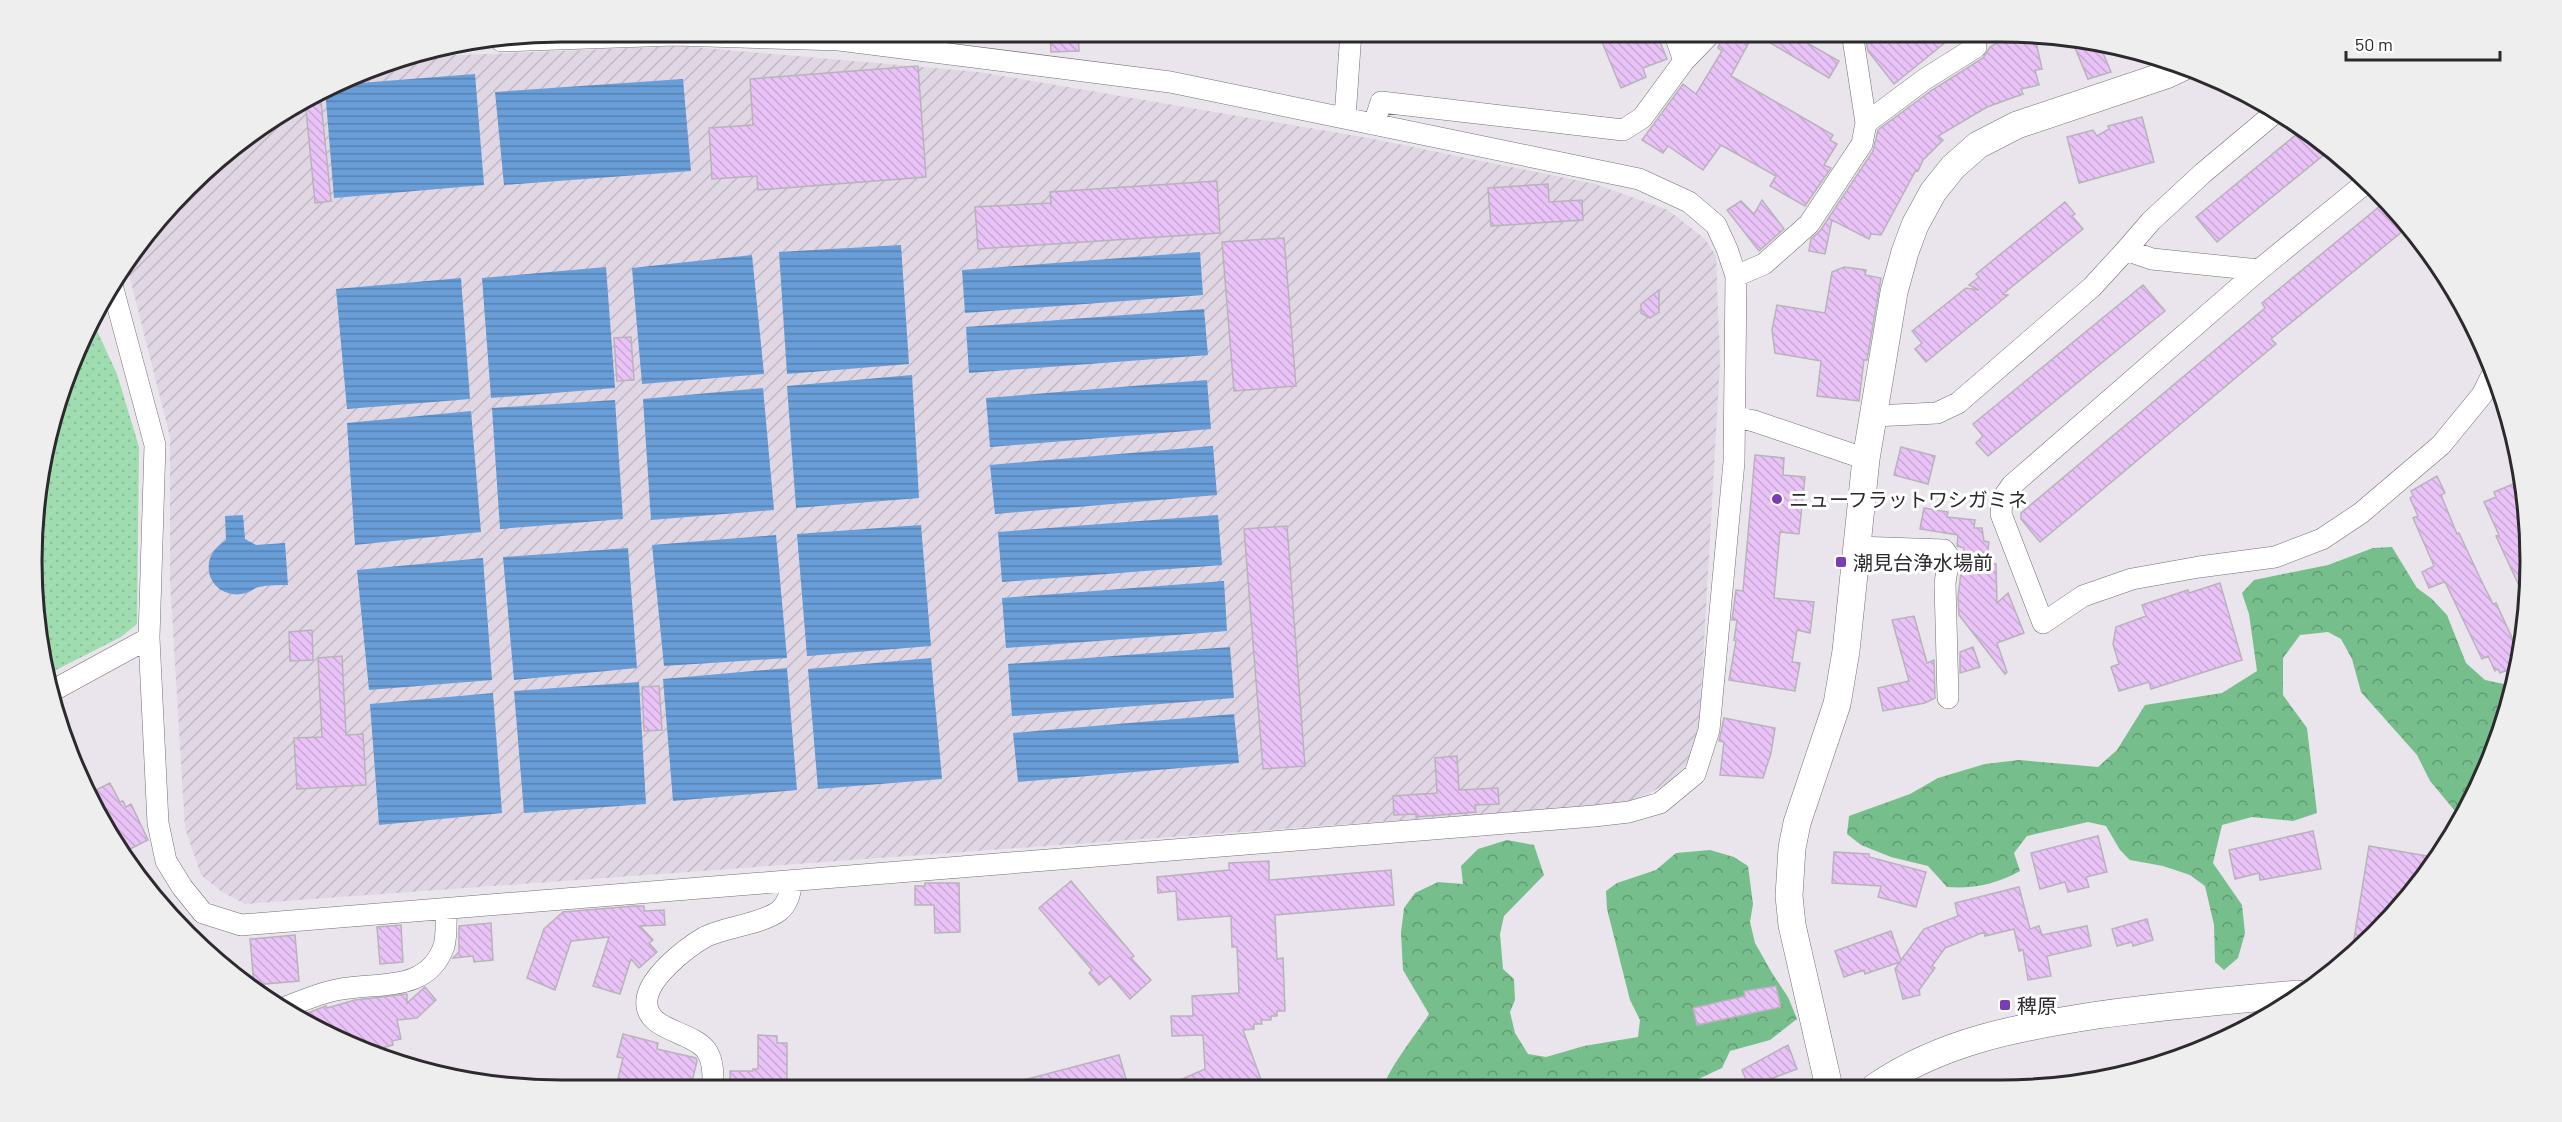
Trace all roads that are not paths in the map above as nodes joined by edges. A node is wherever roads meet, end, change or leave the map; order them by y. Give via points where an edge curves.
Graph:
1 (854, 42) edge
2 (1350, 42) edge
3 (1677, 42) edge
4 (1702, 42) edge
5 (1853, 42) edge
6 (1974, 42) edge
7 (1684, 61) junction
8 (2173, 72) edge
9 (2269, 117) edge
10 (1345, 118) junction
11 (1866, 123) junction
12 (1374, 124) junction
13 (2361, 188) edge
14 (2126, 250) junction
15 (2259, 270) junction
16 (1736, 276) junction
17 (115, 296) edge
18 (2488, 383) edge
19 (1874, 416) junction
20 (1735, 417) junction
21 (1866, 459) junction
22 (1857, 547) junction
23 (148, 638) junction
24 (58, 688) edge
25 (1948, 699) dead end
26 (792, 882) junction
27 (446, 909) junction
28 (2285, 995) edge
29 (291, 1004) edge
30 (713, 1080) edge
31 (1827, 1080) edge
32 (1887, 1080) edge

1 - 10 street via 1170,82
2 - 10 street
3 - 7 street
4 - 7 street
5 - 11 street
6 - 11 street via 1976,47
7 - 12 street via 1642,118 1623,130 1381,102
8 - 19 street via 2018,125 1978,145 1953,167 1933,192 1905,252 1894,292
9 - 14 street via 2151,220
10 - 12 street
11 - 16 street via 1862,144 1809,224 1764,264
12 - 16 street via 1639,179 1689,202 1716,225
13 - 15 street
14 - 15 street via 2152,259
14 - 19 street via 2092,287 1959,403 1937,413
15 - 18 street via 2012,485 2002,499 2001,514 2043,623 2083,596 2132,579 2275,557 2322,539 2361,513 2441,445
16 - 20 street
17 - 23 street via 155,445
19 - 21 street
20 - 21 street
20 - 26 street via 1708,730 1695,774 1660,803 1594,816
21 - 22 street
22 - 25 street via 1944,550 1949,557 1945,583
22 - 31 street via 1838,704 1797,823 1790,868 1792,925
23 - 24 street
23 - 27 street via 158,823 166,861 203,913 241,925
26 - 27 street
26 - 30 street via 788,900 779,911 705,938 657,975 651,988 647,1000 657,1023 698,1042 707,1051
27 - 29 street via 444,945 434,964 419,977 401,984 323,992
28 - 32 street via 2161,1006 2026,1026 1950,1047

